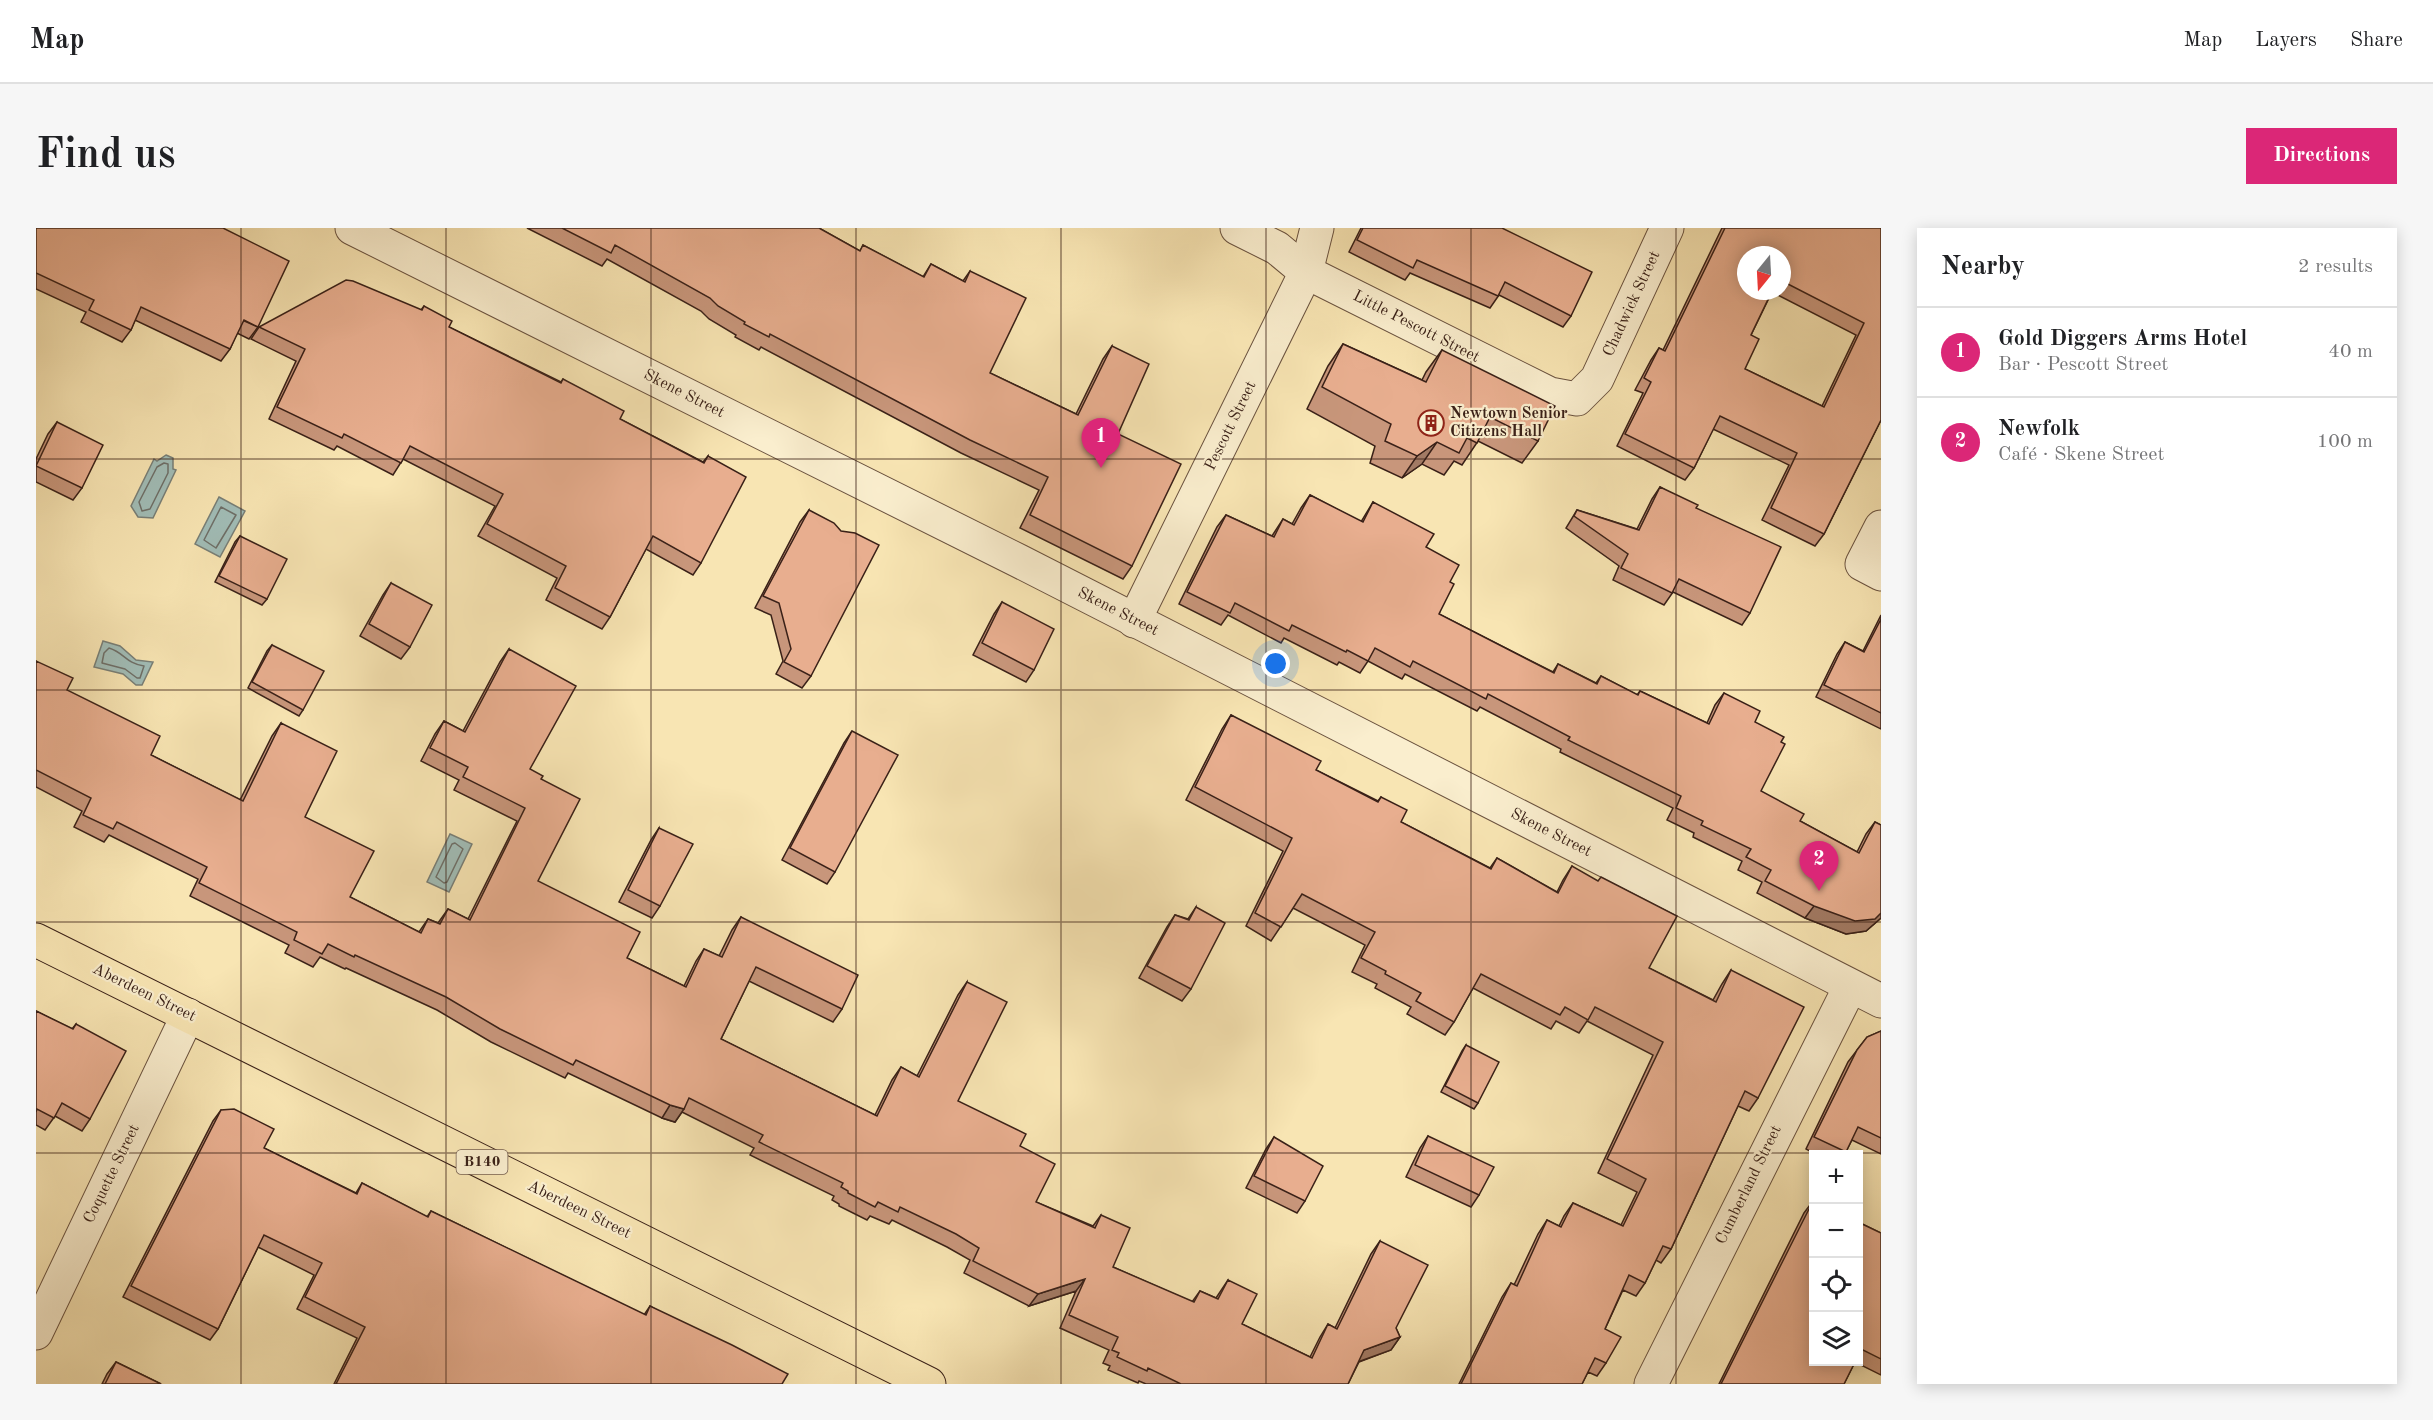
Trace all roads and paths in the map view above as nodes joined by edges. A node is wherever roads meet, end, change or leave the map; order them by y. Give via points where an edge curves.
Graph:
1 (352, 228) edge
2 (1237, 228) edge
3 (1317, 228) edge
4 (1667, 228) edge
5 (1306, 272) junction
6 (1597, 379) joint
7 (1881, 527) edge
8 (1881, 574) edge
9 (1134, 621) junction
10 (36, 940) edge
11 (1870, 990) edge
12 (188, 1015) junction
13 (38, 1323) edge
14 (929, 1384) edge
15 (1651, 1384) edge

1 - 9 street, Skene Street
2 - 5 street, Little Pescott Street via 1277,248
3 - 5 street, Pescott Street
4 - 6 street, Chadwick Street
5 - 6 street, Little Pescott Street via 1550,394 1577,399
5 - 9 street, Pescott Street
7 - 8 street via 1862,564
9 - 11 street, Skene Street
10 - 12 main road, Aberdeen Street / B140
11 - 15 street, Cumberland Street
12 - 13 street, Coquette Street
12 - 14 main road, Aberdeen Street / B140

